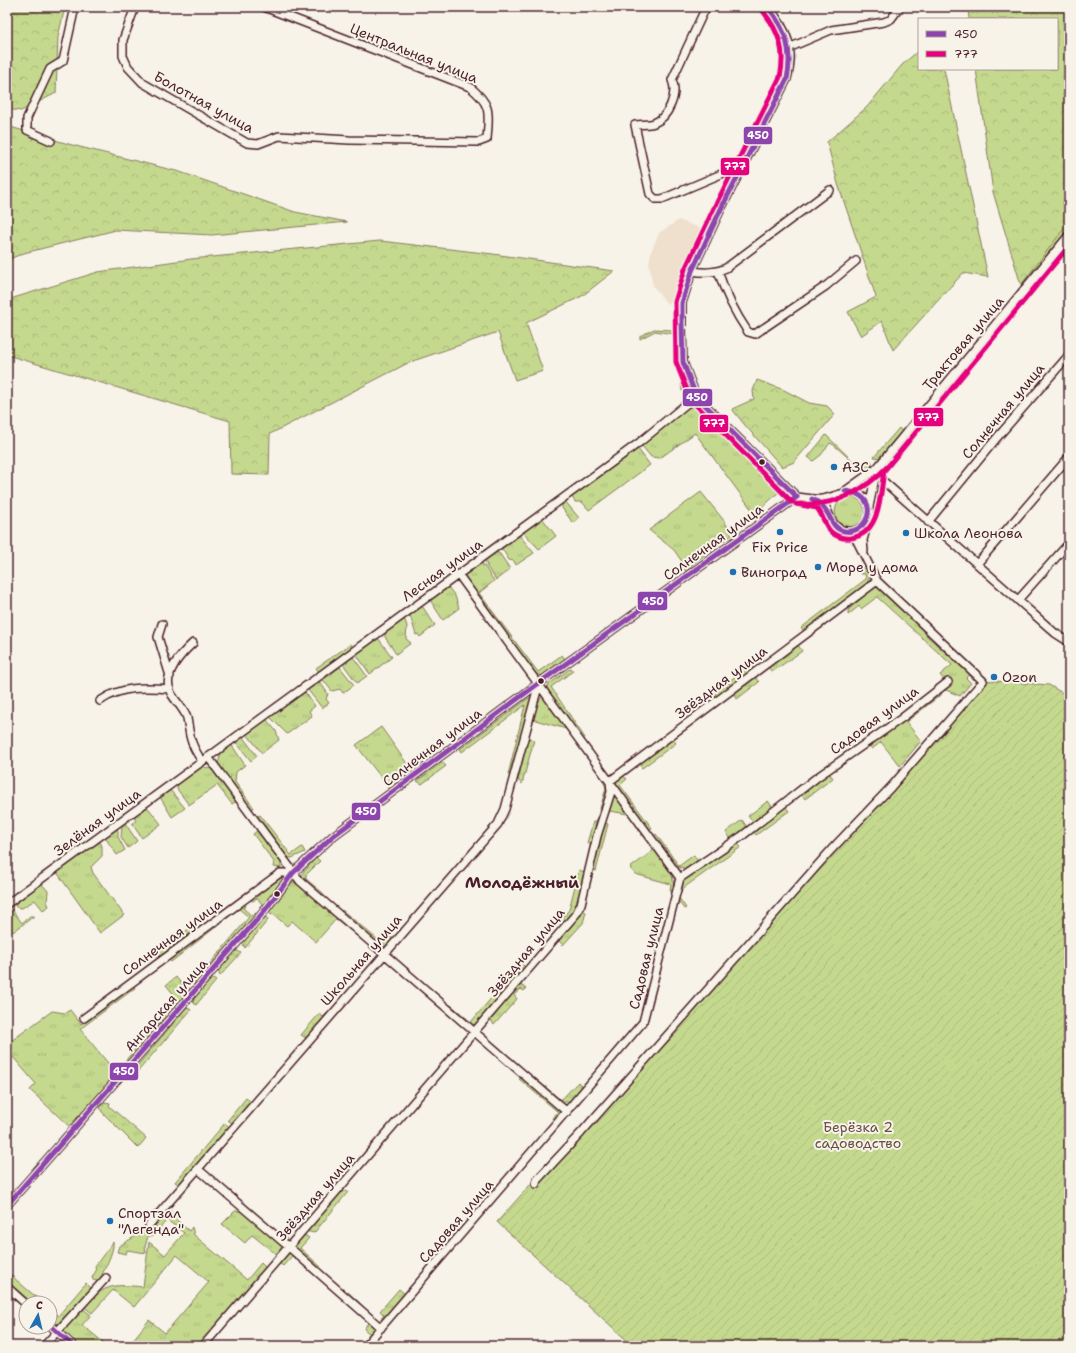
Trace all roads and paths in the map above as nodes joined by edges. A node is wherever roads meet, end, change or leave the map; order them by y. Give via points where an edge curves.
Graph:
1 (75, 7) edge
2 (134, 7) edge
3 (264, 7) edge
4 (706, 7) edge
5 (768, 7) edge
6 (900, 7) edge
7 (791, 47) junction
8 (51, 141) dead end
9 (479, 142) joint
10 (745, 164) junction
11 (830, 190) dead end
12 (1069, 235) edge
13 (856, 261) dead end
14 (692, 271) junction
15 (718, 271) junction
16 (1069, 354) edge
17 (696, 396) junction
18 (1069, 457) edge
19 (877, 468) junction
20 (845, 491) junction
21 (838, 494) junction
22 (797, 497) junction
23 (812, 499) junction
24 (869, 508) junction
25 (829, 515) junction
26 (869, 516) junction
27 (928, 522) junction
28 (842, 530) junction
29 (1069, 542) edge
30 (864, 553) junction
31 (977, 564) junction
32 (458, 574) junction
33 (878, 581) junction
34 (1018, 600) junction
35 (162, 624) dead end
36 (193, 642) dead end
37 (1069, 642) edge
38 (170, 676) junction
39 (948, 682) dead end
40 (539, 683) junction
41 (170, 689) junction
42 (100, 701) dead end
43 (205, 759) junction
44 (610, 781) junction
45 (293, 873) junction
46 (680, 878) junction
47 (7, 904) edge
48 (384, 953) junction
49 (84, 1018) dead end
50 (474, 1031) junction
51 (567, 1112) junction
52 (199, 1170) junction
53 (536, 1184) dead end
54 (7, 1205) edge
55 (149, 1225) dead end
56 (289, 1247) junction
57 (106, 1278) dead end
58 (7, 1287) edge
59 (18, 1297) edge
60 (381, 1328) junction
61 (58, 1329) edge
62 (58, 1333) edge
63 (53, 1335) edge
64 (44, 1346) edge
65 (73, 1346) edge
66 (203, 1346) edge
67 (365, 1346) edge

1 - 8 street via 63,60 50,69 27,118 27,130
2 - 9 street, Болотная улица via 124,40 123,56 128,67 142,83 247,143 258,144 279,136
3 - 9 street, Центральная улица via 470,87 482,97 489,116 487,139
4 - 10 street via 672,80 675,88 665,115 655,122 635,126 649,192 655,199 669,197
5 - 7 street via 783,28
6 - 7 street via 891,19 884,22 831,30
7 - 10 street via 792,62 787,79
10 - 14 street
11 - 15 street via 726,268
12 - 19 street, Трактовая улица
13 - 15 street via 826,286 755,334 748,332 739,318 724,290
14 - 15 street
14 - 17 street via 682,303 683,362
16 - 27 street, Солнечная улица via 994,440
17 - 22 street
17 - 32 street, Лесная улица via 640,442
18 - 31 street
19 - 20 street, Трактовая улица
19 - 24 street, Трактовая улица
19 - 27 street via 882,480
20 - 21 street
20 - 24 street via 861,494
21 - 23 street via 823,499
21 - 25 street via 832,499
22 - 23 street
22 - 40 street, Солнечная улица
23 - 25 street via 826,507
24 - 26 street
25 - 28 street via 832,522
26 - 28 street via 860,528 853,531
26 - 30 street via 863,540
27 - 31 street
28 - 30 street via 854,537
29 - 34 street
30 - 33 street via 868,566
31 - 34 street
32 - 40 street
32 - 43 street, Лесная улица
33 - 44 street, Звёздная улица
33 - 53 street via 983,682
34 - 37 street
35 - 38 street via 158,637
36 - 38 street via 179,656
38 - 41 street
39 - 46 street, Садовая улица via 902,718 816,778 742,836
40 - 44 street
40 - 45 street, Солнечная улица via 333,836
40 - 48 street, Школьная улица via 502,817
41 - 42 street via 132,688
41 - 43 street via 185,714 190,738
43 - 45 street
43 - 47 street, Зелёная улица
44 - 46 street
44 - 50 street, Звёздная улица via 611,792 581,904 576,914
45 - 48 street
45 - 49 street, Солнечная улица via 280,873
45 - 54 street, Ангарская улица via 262,914
46 - 51 street, Садовая улица via 643,1022
48 - 50 street
48 - 52 street, Школьная улица
50 - 51 street
50 - 56 street, Звёздная улица
51 - 60 street, Садовая улица
52 - 55 street, Школьная улица
52 - 56 street
56 - 60 street
56 - 66 street, Звёздная улица
57 - 61 street
58 - 59 street
60 - 67 street, Садовая улица
62 - 65 street
63 - 64 street

